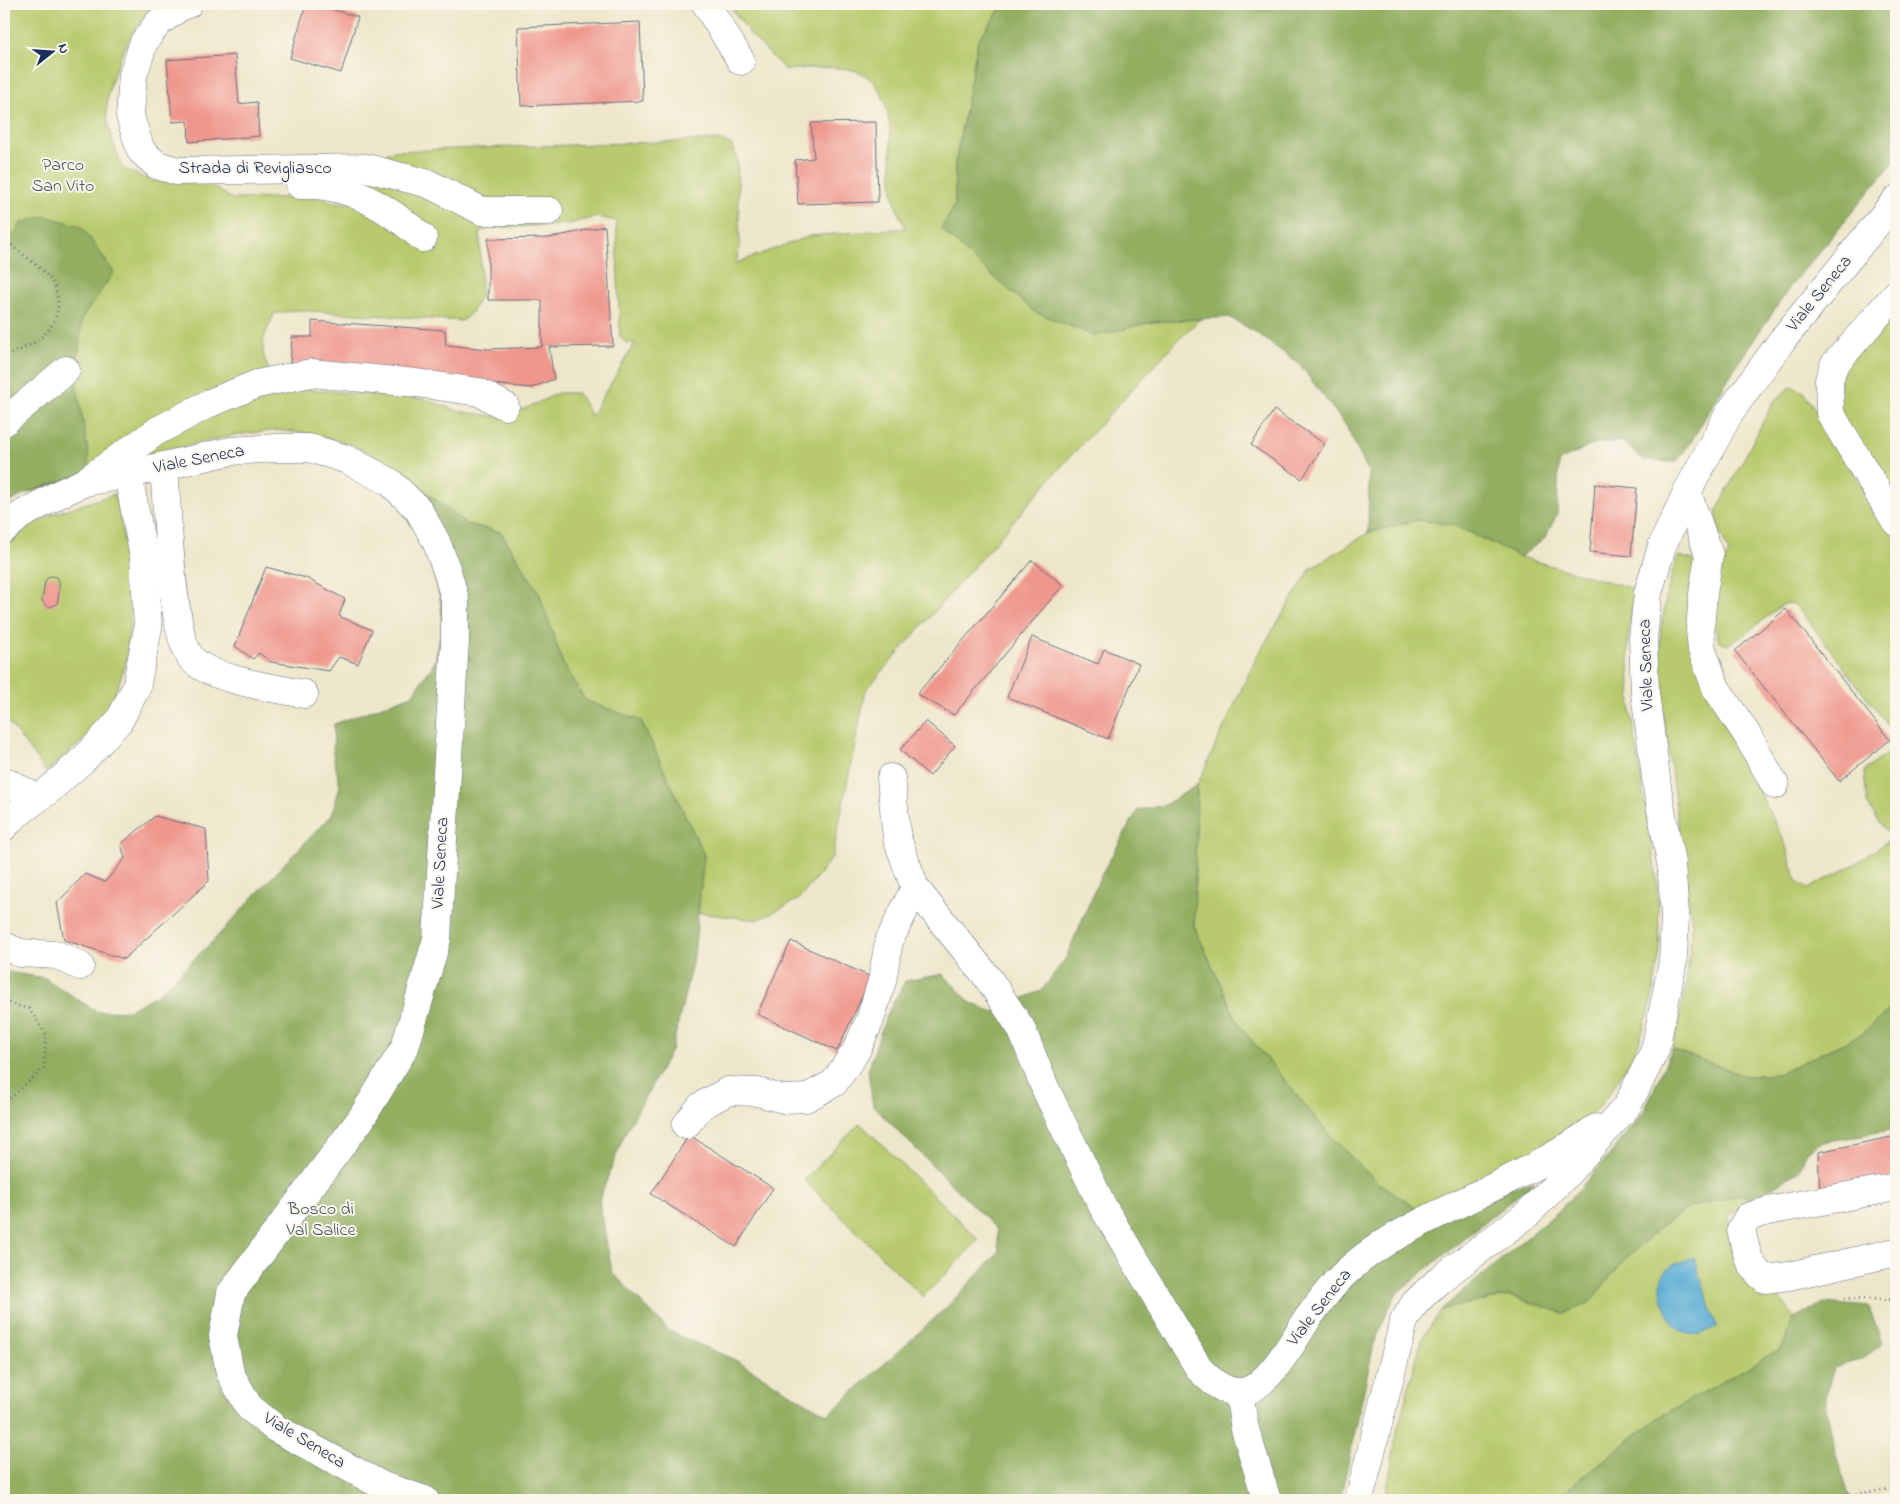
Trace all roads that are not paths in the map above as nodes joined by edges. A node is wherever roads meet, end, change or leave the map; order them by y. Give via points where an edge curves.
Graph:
1 (188, 4) edge
2 (706, 4) edge
3 (741, 61) dead end
4 (225, 171) junction
5 (1896, 200) edge
6 (549, 211) dead end
7 (423, 238) dead end
8 (1896, 294) edge
9 (66, 370) dead end
10 (505, 406) dead end
11 (4, 422) edge
12 (166, 466) junction
13 (128, 474) junction
14 (85, 482) junction
15 (1687, 492) junction
16 (1896, 522) edge
17 (4, 528) edge
18 (304, 694) dead end
19 (891, 778) dead end
20 (4, 782) edge
21 (1775, 785) dead end
22 (38, 798) junction
23 (4, 827) edge
24 (915, 888) junction
25 (4, 946) edge
26 (80, 966) dead end
27 (1628, 1106) junction
28 (686, 1124) dead end
29 (1896, 1187) edge
30 (1896, 1252) edge
31 (1239, 1393) junction
32 (425, 1500) edge
33 (1267, 1500) edge
34 (1358, 1500) edge

1 - 4 street, Strada di Revigliasco via 158,23 144,42 133,75 130,116 141,150 157,165 177,171
2 - 3 street
4 - 6 street, Strada di Revigliasco via 367,168 429,184 482,211
4 - 7 street via 247,188 316,184 334,187 380,205
5 - 15 street, Viale Seneca via 1783,339 1730,412
8 - 16 street via 1834,365 1829,380 1830,413
9 - 11 street
10 - 14 street via 479,392 311,374 257,384 210,403 157,431
12 - 13 street, Viale Seneca
12 - 18 street via 172,580 181,636 192,659 218,675
12 - 32 street, Viale Seneca via 231,451 276,448 309,448 346,459 390,482 418,509 436,541 455,599 437,939 405,1047 362,1119 231,1293 222,1336 230,1373 250,1407 275,1428 382,1486
13 - 14 street, Viale Seneca
13 - 22 street via 144,558 148,628 136,688 119,721 85,758
14 - 17 street, Viale Seneca via 21,515
15 - 21 street via 1709,555 1700,630 1702,650 1716,688
15 - 27 street, Viale Seneca via 1662,546 1648,593 1643,638 1651,738 1671,863 1675,914 1673,961 1655,1050
19 - 24 street via 897,838
20 - 22 street
22 - 23 street
24 - 28 street via 888,941 882,982 870,1020 856,1051 834,1083 806,1098 783,1099 757,1092 728,1091 701,1106
24 - 31 street via 988,978 1021,1028 1046,1090 1102,1207 1200,1370 1221,1389
25 - 26 street via 20,952 57,954
27 - 31 street, Viale Seneca via 1584,1138 1376,1247 1344,1274 1279,1362 1255,1387
27 - 34 street, Viale Seneca via 1526,1215 1439,1280 1415,1303 1404,1321
29 - 30 street via 1768,1211 1748,1217 1741,1229 1753,1270 1765,1278 1789,1276
31 - 33 street via 1245,1429

